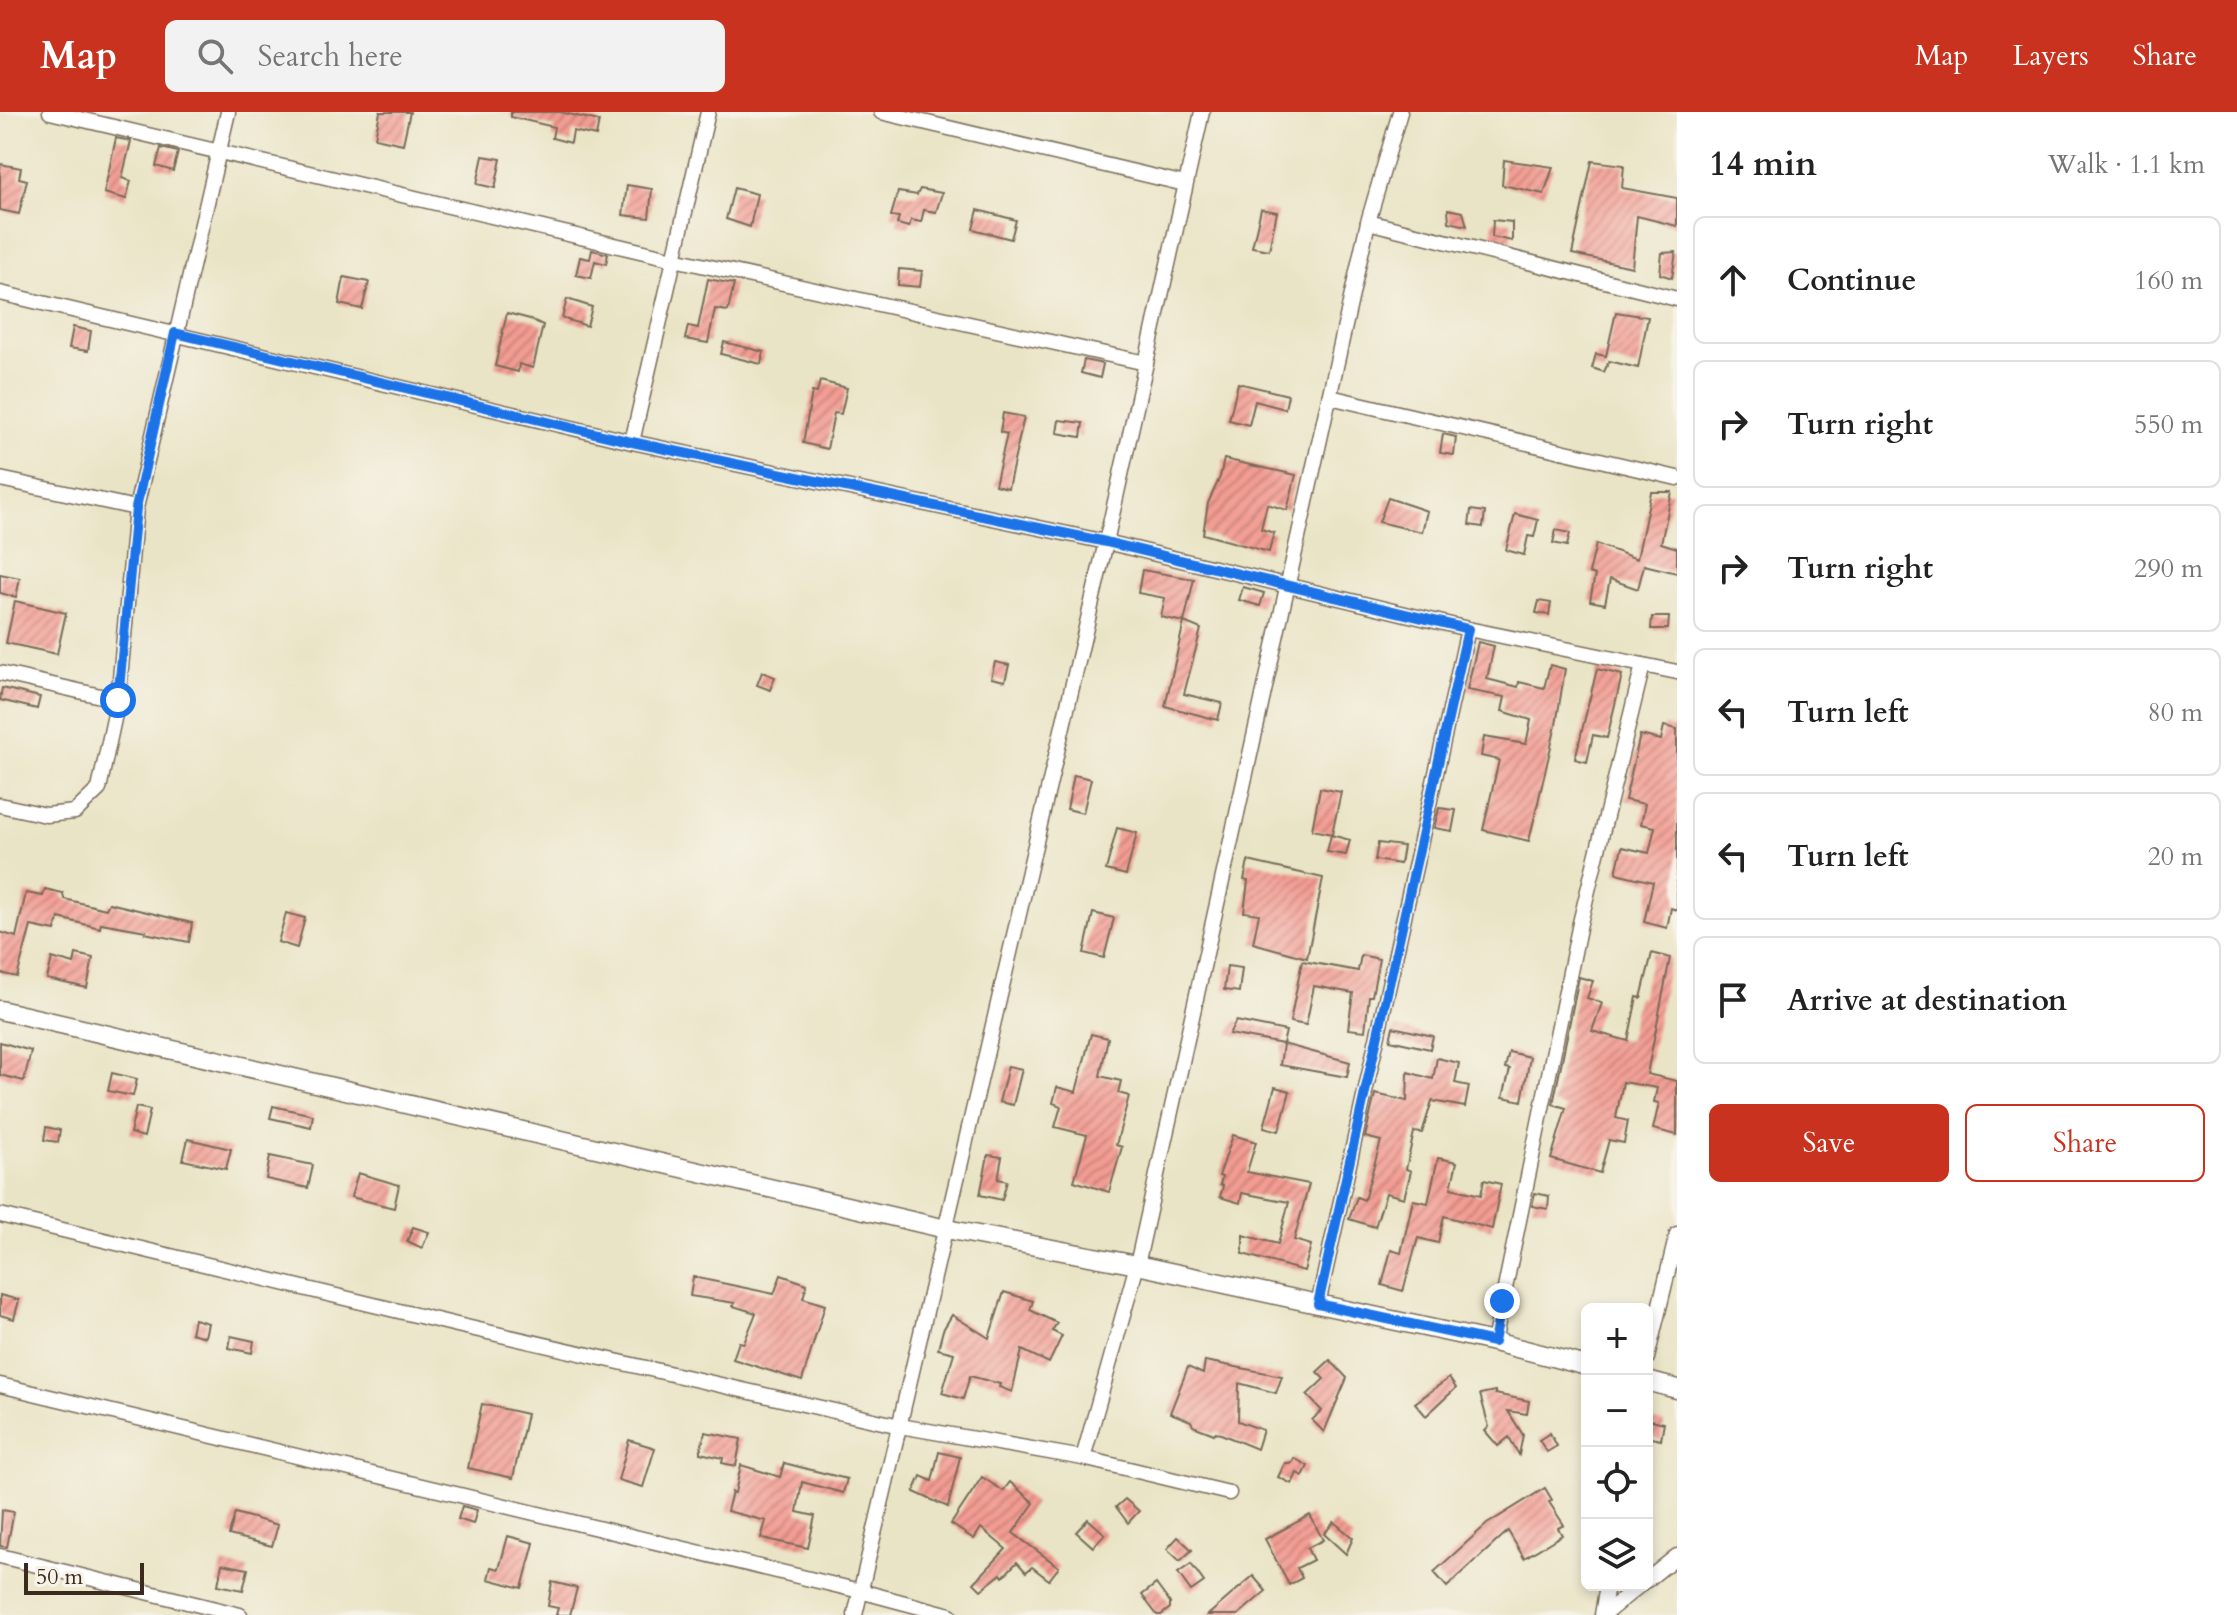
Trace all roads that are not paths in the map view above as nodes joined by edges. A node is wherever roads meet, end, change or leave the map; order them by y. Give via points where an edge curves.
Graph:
1 (50, 112) edge
2 (228, 112) edge
3 (708, 112) edge
4 (881, 112) edge
5 (1202, 112) edge
6 (1400, 112) edge
7 (219, 153) junction
8 (1185, 184) junction
9 (1368, 222) junction
10 (674, 259) junction
11 (0, 293) edge
12 (1677, 299) edge
13 (175, 333) junction
14 (1146, 363) junction
15 (1330, 397) junction
16 (632, 442) junction
17 (1677, 478) edge
18 (0, 479) edge
19 (136, 508) junction
20 (1106, 542) junction
21 (1289, 586) junction
22 (1468, 629) junction
23 (1643, 665) junction
24 (1677, 672) edge
25 (0, 673) edge
26 (118, 700) junction
27 (0, 805) edge
28 (0, 1010) edge
29 (0, 1215) edge
30 (946, 1229) junction
31 (1677, 1234) edge
32 (1137, 1265) junction
33 (1318, 1304) junction
34 (1653, 1333) edge
35 (1494, 1342) junction
36 (1581, 1364) edge
37 (1653, 1383) edge
38 (0, 1385) edge
39 (1677, 1389) edge
40 (900, 1426) junction
41 (1083, 1458) junction
42 (1229, 1493) dead end
43 (0, 1556) edge
44 (1677, 1556) edge
45 (1653, 1575) edge
46 (860, 1591) junction
47 (1606, 1591) edge
48 (1632, 1591) edge
49 (240, 1615) edge
50 (855, 1615) edge
51 (950, 1615) edge
52 (1602, 1615) edge

1 - 7 street
2 - 7 street
3 - 10 street
4 - 8 street
5 - 8 street
6 - 9 street
7 - 10 street
7 - 13 street
8 - 14 street
9 - 12 street
9 - 15 street
10 - 14 street
10 - 16 street
11 - 13 street
13 - 16 street
13 - 19 street
14 - 20 street
15 - 17 street
15 - 21 street
16 - 20 street
18 - 19 street
19 - 26 street
20 - 21 street
20 - 30 street
21 - 22 street
21 - 32 street
22 - 23 street
22 - 33 street
23 - 24 street
23 - 35 street via 1580,923
25 - 26 street
26 - 27 street via 99,789 75,812 46,815
28 - 30 street
29 - 40 street
30 - 32 street
30 - 40 street
31 - 34 street
32 - 33 street
32 - 41 street
33 - 35 street
35 - 36 street
37 - 39 street
38 - 46 street
40 - 41 street
40 - 46 street
41 - 42 street
43 - 49 street
44 - 45 street
46 - 50 street
46 - 51 street
47 - 52 street
48 - 52 street

